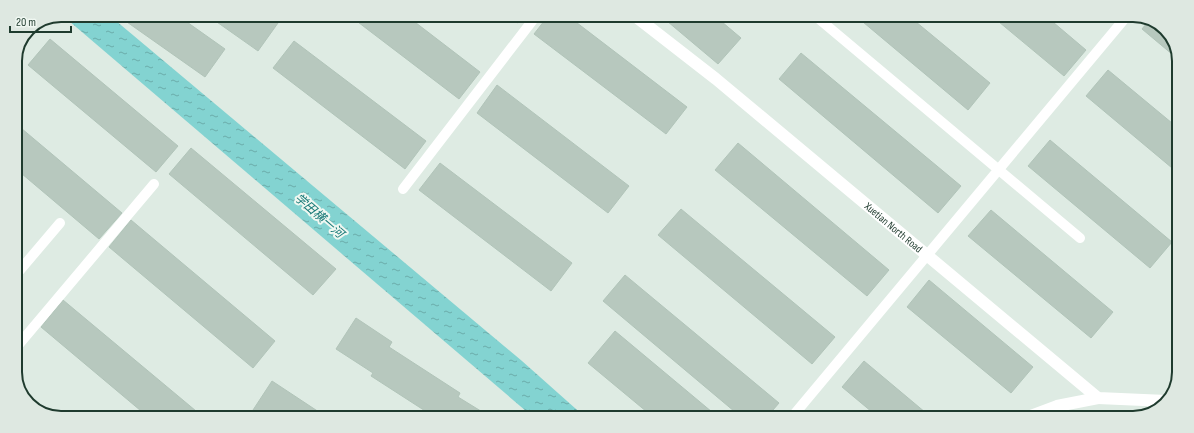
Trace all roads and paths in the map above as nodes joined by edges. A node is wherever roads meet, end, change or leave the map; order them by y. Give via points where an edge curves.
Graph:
1 (531, 22) edge
2 (643, 22) edge
3 (823, 22) edge
4 (1122, 22) edge
5 (999, 170) junction
6 (154, 184) dead end
7 (403, 189) dead end
8 (60, 223) dead end
9 (1080, 238) dead end
10 (927, 256) junction
11 (22, 268) edge
12 (22, 341) edge
13 (1098, 398) junction
14 (1160, 401) edge
15 (797, 411) edge
16 (1044, 411) edge

1 - 7 lane
2 - 10 street, Xuetian North Road via 716,79
3 - 5 lane
4 - 5 lane
5 - 9 lane
5 - 10 lane
6 - 12 lane
8 - 11 lane
10 - 13 street, Xuetian North Road
10 - 15 lane
13 - 14 street
13 - 16 street

